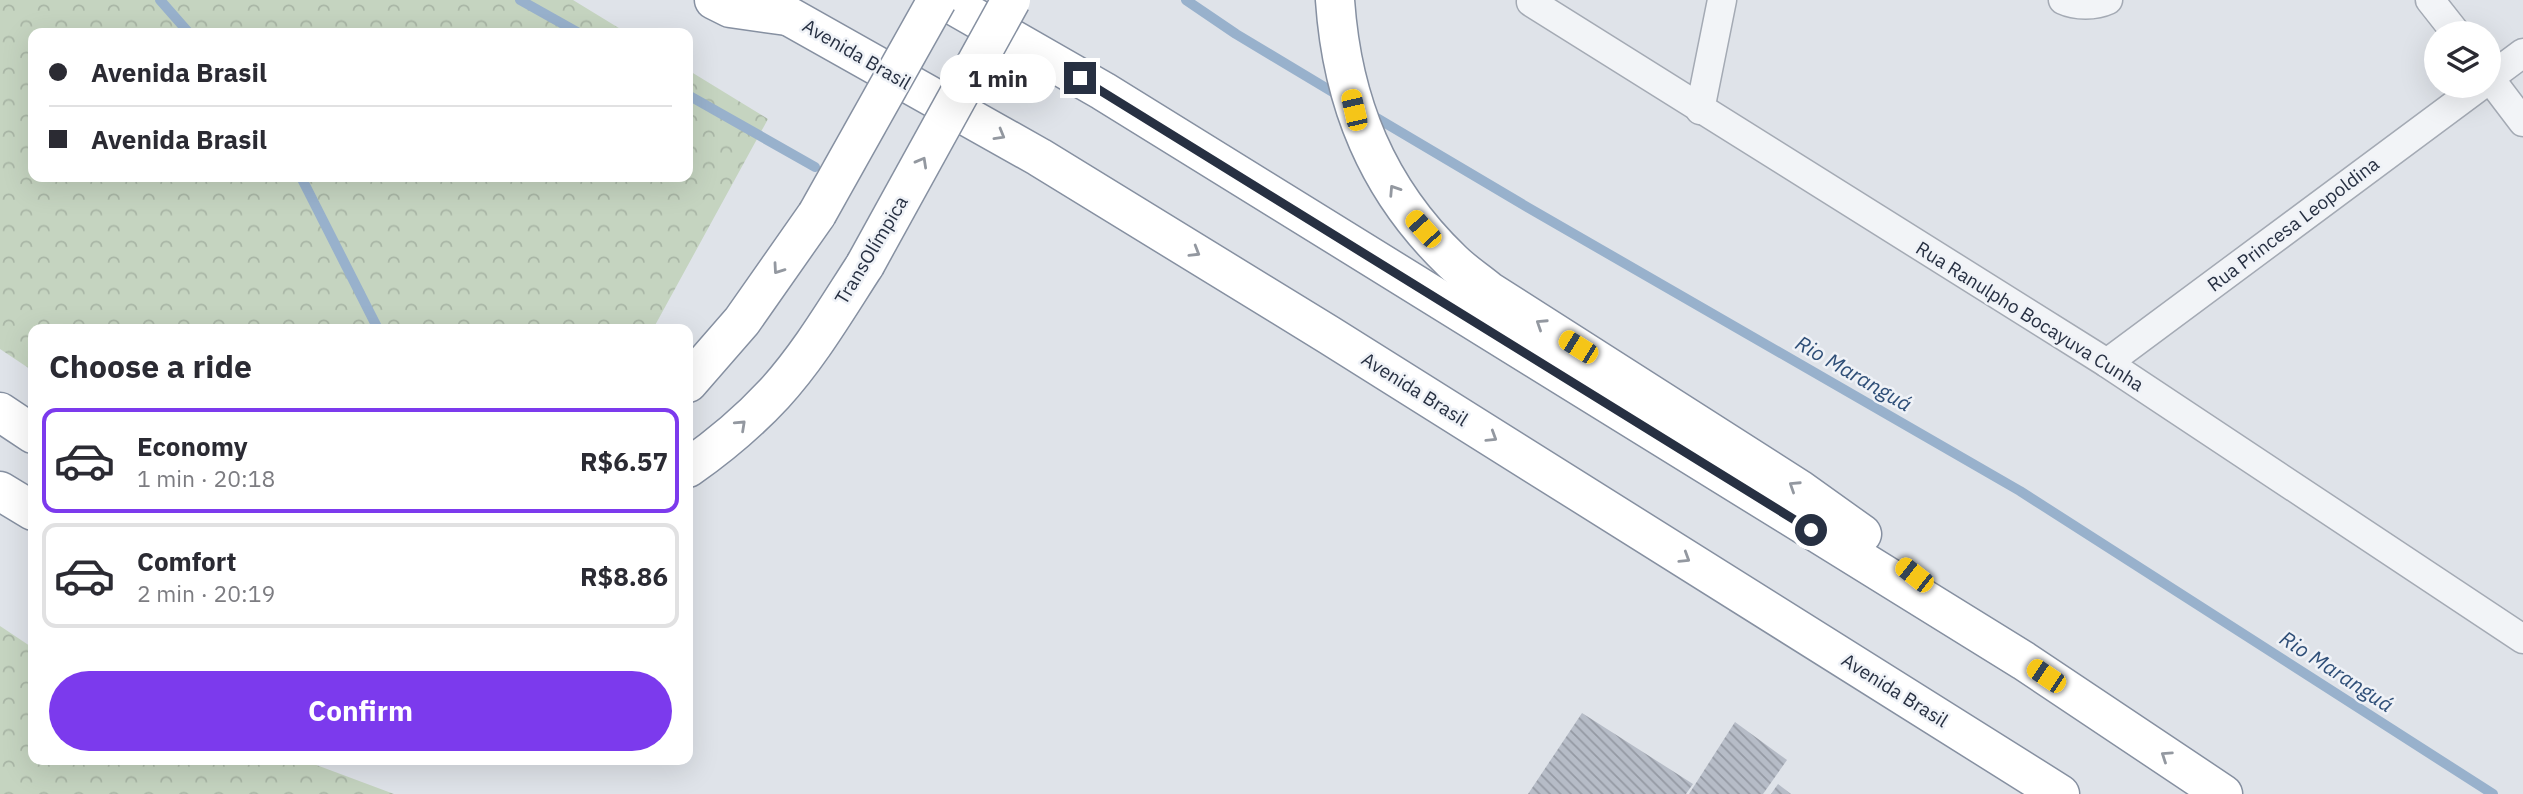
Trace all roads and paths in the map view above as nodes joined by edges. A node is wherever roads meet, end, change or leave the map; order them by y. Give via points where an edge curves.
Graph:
1 (714, 0) edge
2 (937, 0) edge
3 (944, 0) edge
4 (1011, 0) edge
5 (1335, 0) edge
6 (1722, 0) edge
7 (2063, 0) edge
8 (2108, 0) edge
9 (2430, 0) edge
10 (1531, 2) dead end
11 (776, 8) edge
12 (2447, 21) edge
13 (2523, 53) edge
14 (2501, 70) edge
15 (2501, 96) edge
16 (2463, 98) edge
17 (1700, 110) junction
18 (2523, 122) edge
19 (2107, 363) junction
20 (693, 377) edge
21 (0, 412) edge
22 (28, 432) edge
23 (693, 464) edge
24 (0, 491) edge
25 (28, 509) edge
26 (2523, 639) edge
27 (2024, 661) junction
28 (2060, 794) edge
29 (2223, 794) edge

1 - 11 highway via 730,8
2 -> 20 highway, bridge via 817,214 742,321
3 - 27 highway via 1103,91
23 -> 4 highway, TransOlímpica, bridge via 775,393 822,330 865,265
27 -> 5 highway via 1799,488 1489,291 1452,262 1408,213 1375,161 1354,110 1338,42
6 - 17 street
7 - 8 street via 2073,5
9 - 12 street
10 - 17 street, Rua Ranulpho Bocayuva Cunha
11 -> 28 highway, Avenida Brasil via 1039,157
13 - 14 street, Rua Princesa Leopoldina
15 - 18 street
16 - 19 street, Rua Princesa Leopoldina
17 - 19 street, Rua Ranulpho Bocayuva Cunha
19 - 26 street, Rua Ranulpho Bocayuva Cunha
21 - 22 highway
24 - 25 highway
29 -> 27 highway

